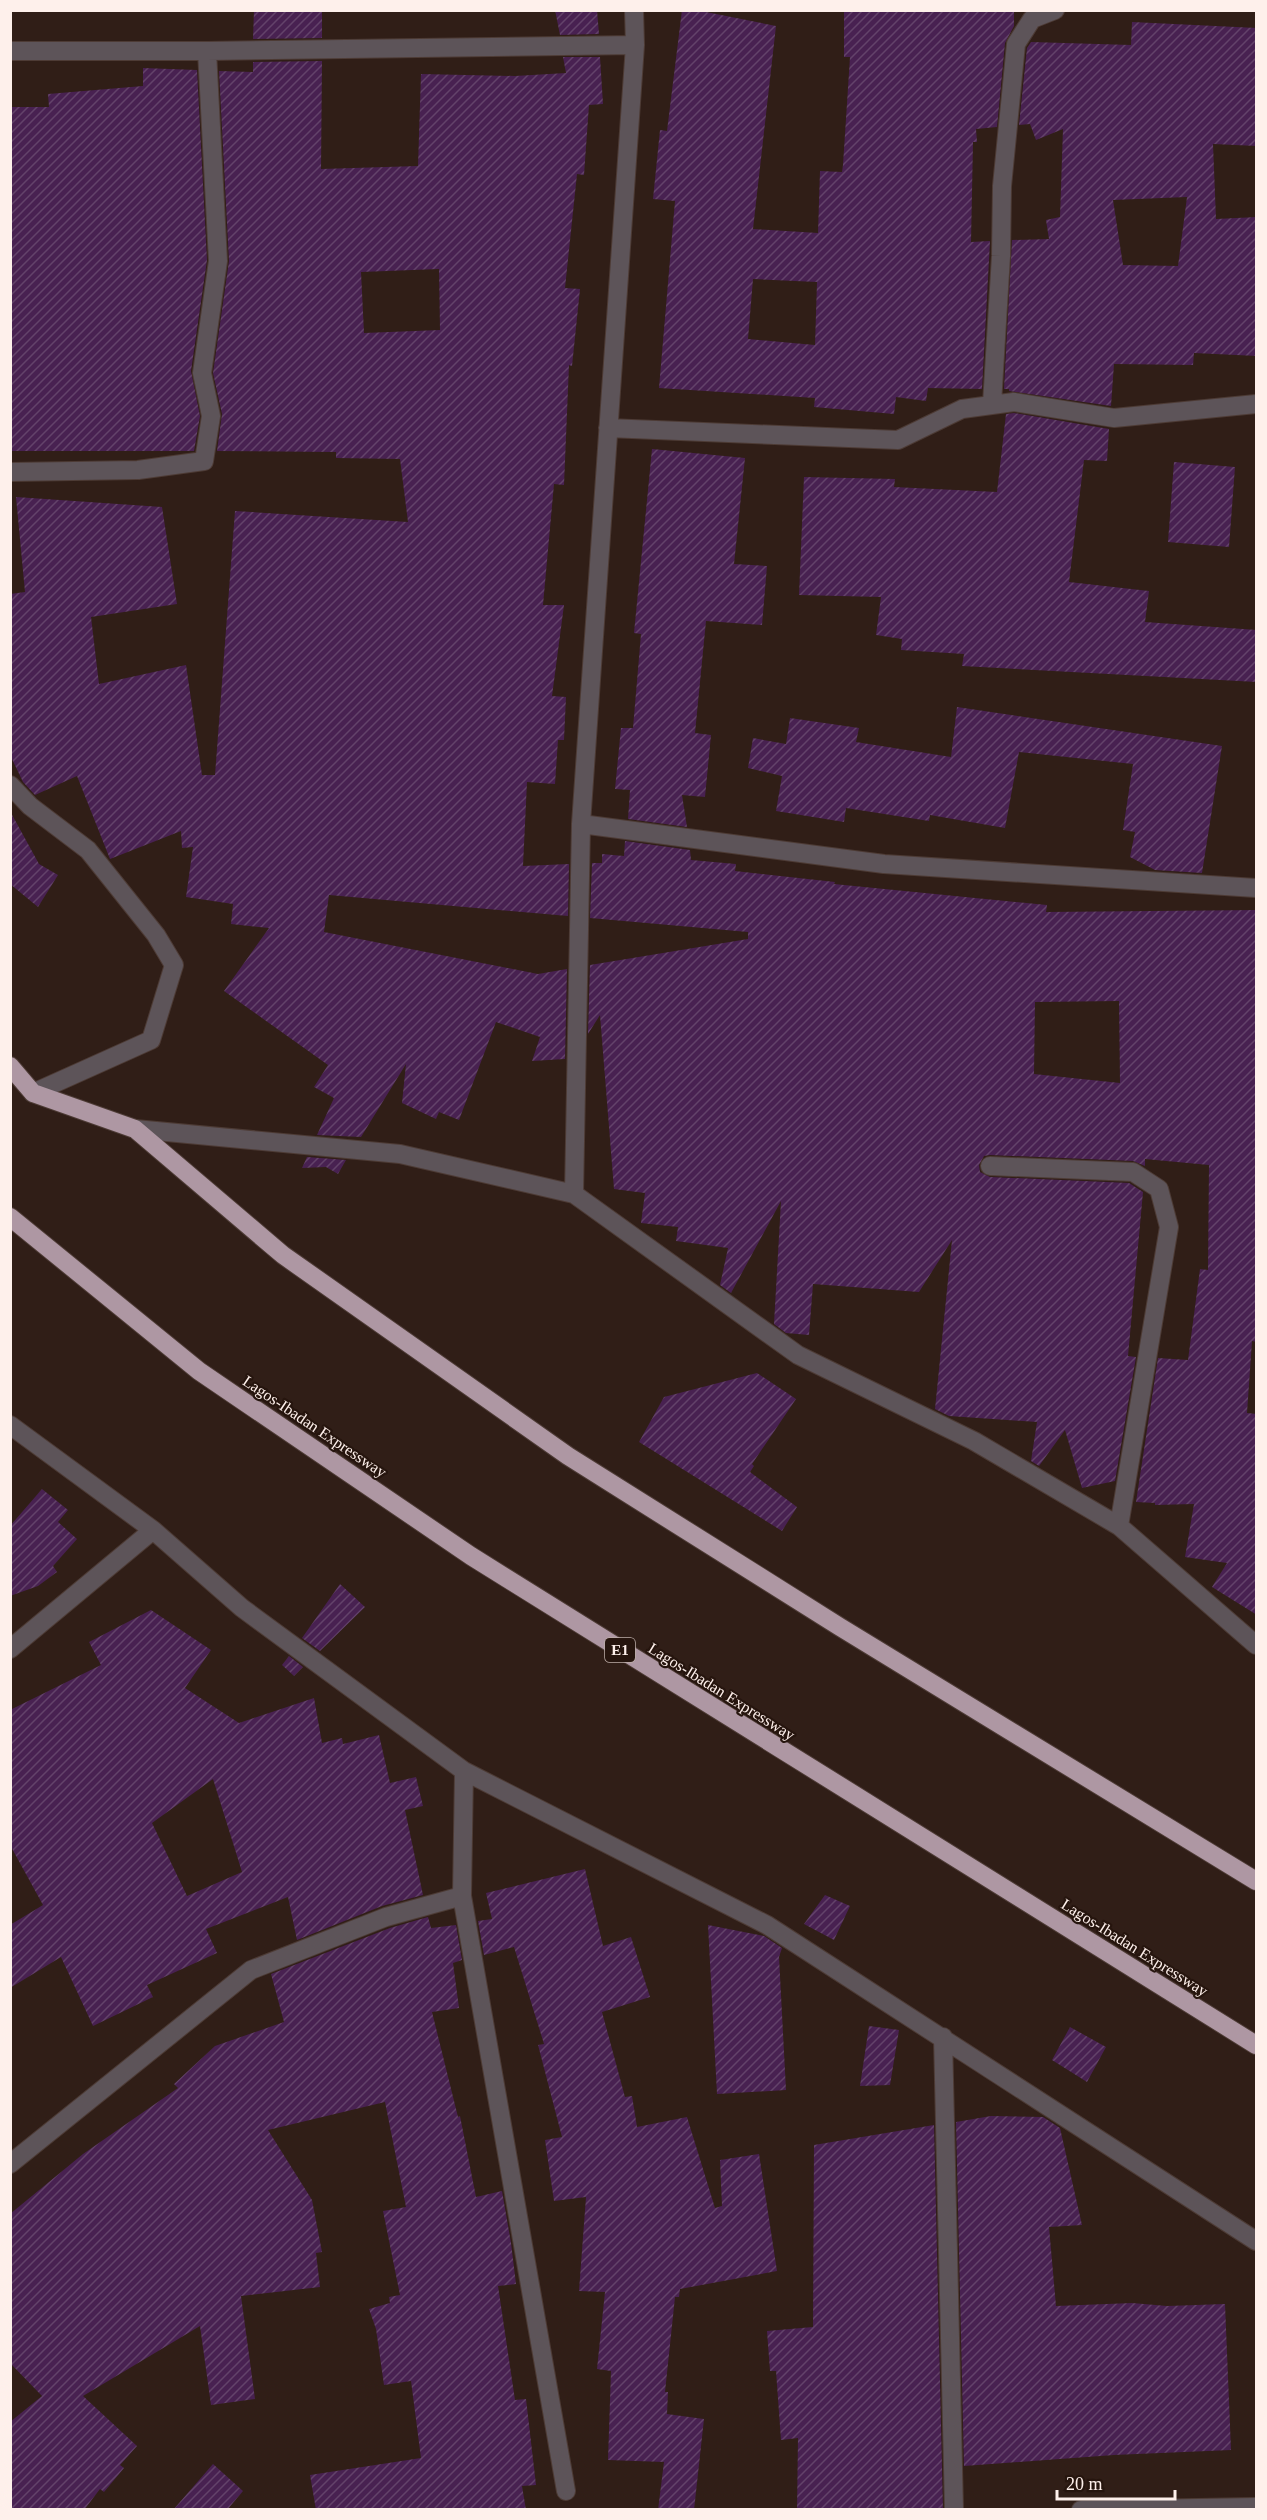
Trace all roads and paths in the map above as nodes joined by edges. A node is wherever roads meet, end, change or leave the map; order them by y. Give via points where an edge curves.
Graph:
1 (634, 10) edge
2 (1055, 10) edge
3 (635, 45) junction
4 (10, 51) edge
5 (207, 51) junction
6 (992, 404) junction
7 (1257, 404) edge
8 (609, 428) junction
9 (10, 472) edge
10 (10, 784) edge
11 (581, 824) junction
12 (1257, 888) edge
13 (10, 1066) edge
14 (33, 1093) junction
15 (135, 1129) junction
16 (990, 1166) dead end
17 (574, 1194) junction
18 (10, 1216) edge
19 (10, 1425) edge
20 (1119, 1526) junction
21 (153, 1530) junction
22 (1257, 1645) edge
23 (10, 1650) edge
24 (464, 1771) junction
25 (1257, 1881) edge
26 (462, 1896) junction
27 (943, 2037) junction
28 (1257, 2045) edge
29 (10, 2164) edge
30 (1257, 2241) edge
31 (566, 2491) dead end
32 (1257, 2507) edge
33 (954, 2510) edge
34 (1082, 2510) edge

1 - 3 street
2 - 6 street via 1032,19 1016,44 1002,186
3 - 5 street
3 - 8 street
4 - 5 street
5 - 9 street via 218,261 202,374 212,416 204,461 138,470
6 - 7 street via 1014,402 1114,418
6 - 8 street via 962,409 898,441
8 - 11 street
10 - 14 street via 30,806 88,850 156,935 174,965 151,1040
11 - 12 street via 884,864
11 - 17 street
13 - 14 highway
14 - 15 highway
15 - 17 street via 400,1154
15 - 25 highway via 283,1255 568,1456
16 - 20 street via 1133,1172 1159,1189 1169,1227
17 - 20 street via 798,1355 974,1441
18 - 28 highway, Lagos-Ibadan Expressway / E1 via 199,1371 471,1556
19 - 21 street
20 - 22 street
21 - 23 street
21 - 24 street via 242,1608
24 - 26 street
24 - 27 street via 767,1925
26 - 29 street via 386,1917 251,1970
26 - 31 street
27 - 30 street
27 - 33 street
32 - 34 street

